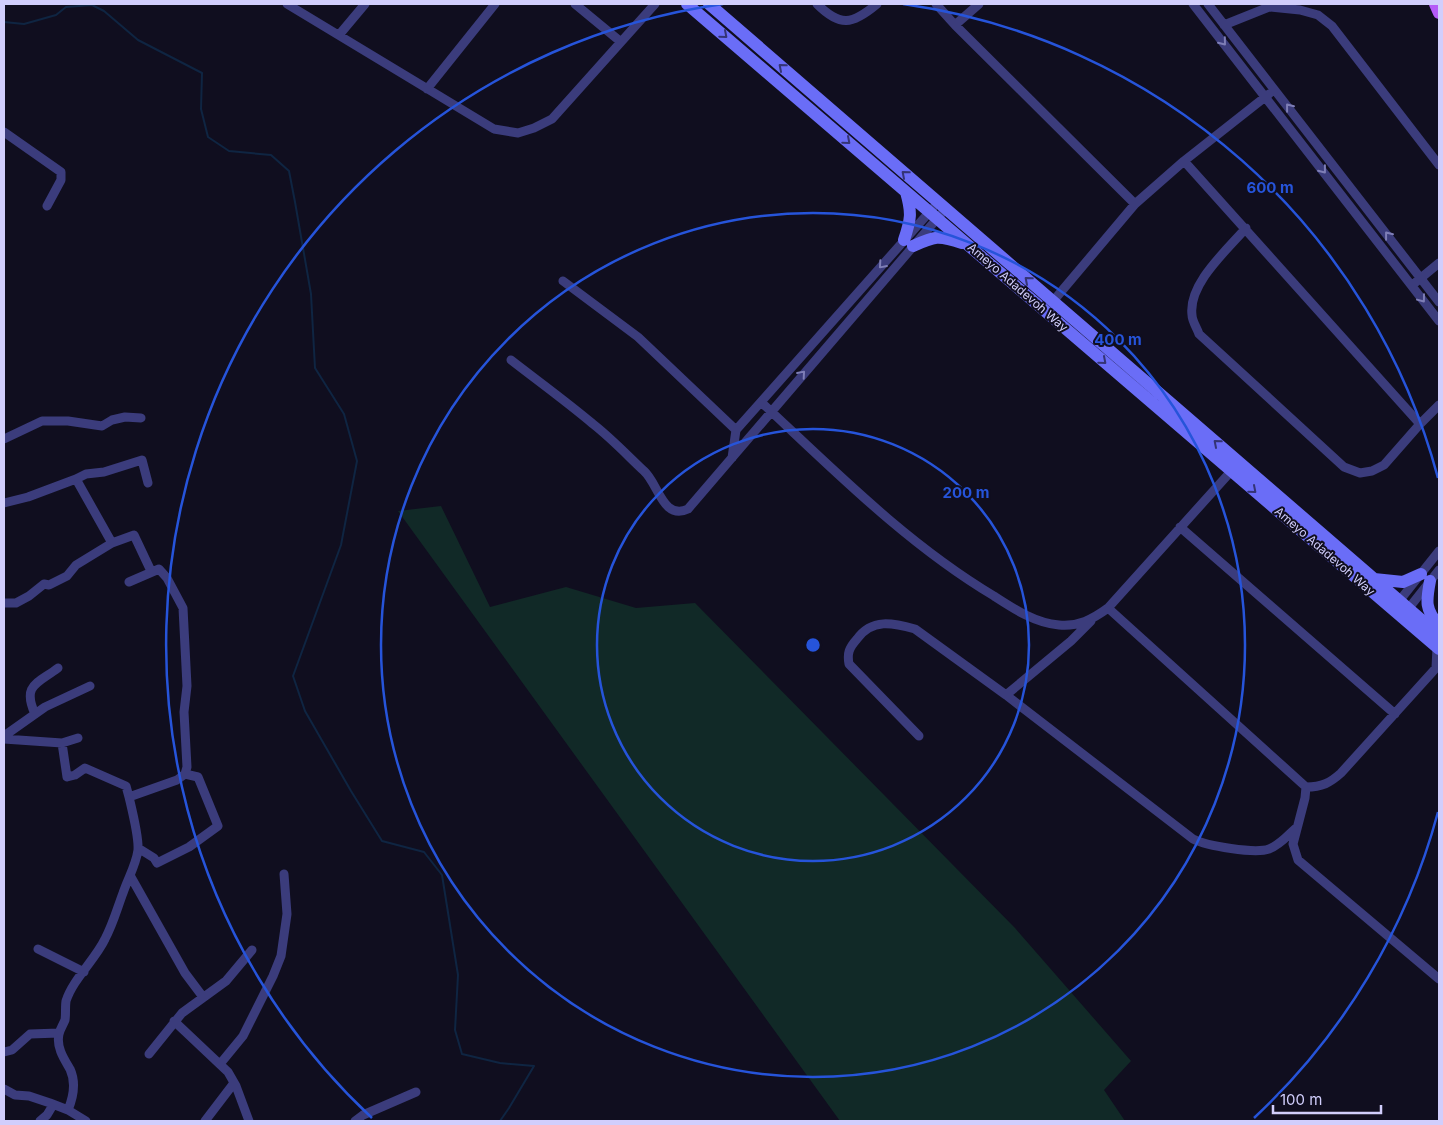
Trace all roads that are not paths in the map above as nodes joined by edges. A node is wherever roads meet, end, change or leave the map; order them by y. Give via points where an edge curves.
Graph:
1 (287, 4) edge
2 (365, 4) edge
3 (495, 4) edge
4 (575, 4) edge
5 (655, 4) edge
6 (687, 4) edge
7 (709, 4) edge
8 (817, 4) edge
9 (877, 4) edge
10 (936, 4) edge
11 (979, 4) edge
12 (1193, 4) edge
13 (1208, 4) edge
14 (1435, 4) edge
15 (1439, 13) edge
16 (955, 25) junction
17 (1224, 25) junction
18 (339, 35) junction
19 (621, 42) junction
20 (428, 89) junction
21 (1275, 89) junction
22 (1266, 96) junction
23 (4, 132) edge
24 (1184, 161) junction
25 (1439, 166) edge
26 (906, 192) junction
27 (1134, 204) junction
28 (47, 206) dead end
29 (937, 210) junction
30 (1246, 228) junction
31 (908, 243) junction
32 (968, 245) junction
33 (1439, 263) edge
34 (1421, 278) junction
35 (563, 281) dead end
36 (1412, 285) junction
37 (1439, 302) edge
38 (1049, 306) junction
39 (1439, 321) edge
40 (511, 360) dead end
41 (761, 402) junction
42 (1439, 405) edge
43 (770, 411) junction
44 (141, 418) dead end
45 (1420, 424) junction
46 (736, 430) junction
47 (4, 439) edge
48 (732, 458) junction
49 (1235, 467) junction
50 (76, 479) junction
51 (148, 483) dead end
52 (4, 503) edge
53 (1180, 527) junction
54 (112, 543) junction
55 (1439, 551) edge
56 (1439, 570) edge
57 (151, 571) junction
58 (1426, 577) junction
59 (1374, 579) junction
60 (129, 582) dead end
61 (4, 603) edge
62 (1108, 608) junction
63 (1401, 609) junction
64 (1093, 619) junction
65 (1439, 626) edge
66 (1438, 644) edge
67 (1438, 667) edge
68 (58, 668) dead end
69 (90, 686) dead end
70 (1006, 695) junction
71 (35, 714) junction
72 (1395, 714) junction
73 (919, 736) dead end
74 (4, 737) edge
75 (78, 738) dead end
76 (62, 743) junction
77 (184, 774) junction
78 (1306, 787) junction
79 (129, 797) junction
80 (1296, 827) junction
81 (138, 848) junction
82 (284, 874) dead end
83 (131, 877) junction
84 (38, 949) dead end
85 (252, 950) dead end
86 (84, 972) junction
87 (1439, 979) edge
88 (203, 996) junction
89 (174, 1021) junction
90 (59, 1033) junction
91 (4, 1052) edge
92 (149, 1054) dead end
93 (220, 1064) junction
94 (234, 1083) junction
95 (4, 1089) edge
96 (416, 1092) dead end
97 (53, 1105) junction
98 (68, 1110) junction
99 (40, 1121) edge
100 (86, 1121) edge
101 (205, 1121) edge
102 (250, 1121) edge
103 (355, 1121) edge

1 - 18 street
2 - 18 street
3 - 20 street
4 - 19 street
5 - 19 street
6 -> 26 street, Ameyo Adadevoh Way
29 -> 7 street, Ameyo Adadevoh Way
8 - 9 street via 830,17 844,21 857,18
10 - 16 street
11 - 16 street
12 -> 22 street
13 - 17 street
14 - 15 main road
16 - 27 street
17 - 21 street
17 - 25 street via 1269,7 1318,15 1332,26
18 - 20 street
19 - 20 street via 552,119 518,132 494,129
21 - 22 street
34 -> 21 street
22 - 24 street
22 -> 36 street
23 - 28 street via 61,172 61,180
24 - 27 street
24 - 30 street
26 - 29 street, Ameyo Adadevoh Way
26 - 31 street via 911,219
27 - 38 street
29 - 31 street
29 - 32 street, Ameyo Adadevoh Way
38 -> 29 street, Ameyo Adadevoh Way
30 - 45 street
30 - 45 street via 1200,281 1193,298 1192,316 1199,334 1344,468 1360,473 1372,472 1384,465
31 - 32 street via 933,237
31 -> 41 street
43 -> 31 street
32 - 38 street, Ameyo Adadevoh Way
33 - 34 street
34 - 36 street
34 - 37 street
35 - 46 street via 638,336
36 -> 39 street
38 - 49 street, Ameyo Adadevoh Way
40 - 48 street via 594,424 650,476 662,501 675,511 688,509
41 - 43 street
41 - 46 street
42 - 45 street
43 - 48 street
43 - 64 street via 898,528 972,583 1032,618 1059,625 1076,625
44 - 47 street via 125,417 102,426 42,421
46 - 48 street
49 - 53 street
49 - 59 street, Ameyo Adadevoh Way
49 -> 63 street, Ameyo Adadevoh Way
50 - 51 street via 142,460
50 - 52 street
50 - 54 street
53 - 62 street
53 - 72 street
54 - 57 street via 134,534
54 - 61 street via 76,565 67,576 49,585 44,584 16,603
55 - 58 street
56 - 58 street
57 - 60 street
57 - 77 street via 159,569 167,578 183,608 187,686 184,712 187,767
58 - 59 street via 1404,582
58 - 63 street
58 - 65 street via 1428,610
59 - 63 street, Ameyo Adadevoh Way
62 - 64 street
62 - 78 street
63 - 66 street, Ameyo Adadevoh Way
64 - 70 street
66 - 67 street
67 - 72 street
68 - 71 street via 29,693
69 - 71 street
70 - 73 street via 915,629 898,624 877,624 863,630 849,648 849,664
70 - 80 street via 1202,844 1258,852 1279,844
71 - 74 street
72 - 78 street via 1330,783
74 - 76 street
75 - 76 street
76 - 79 street via 67,777 85,768 126,786
77 - 79 street via 178,780
77 - 81 street via 198,777 218,826 189,847 158,863
78 - 80 street
79 - 81 street
80 - 87 street via 1293,844 1298,860
81 - 83 street
82 - 93 street via 287,914 281,956 244,1036
83 - 86 street via 105,940
83 - 88 street via 185,972
84 - 86 street
85 - 88 street via 226,981
86 - 90 street via 66,1001 65,1019
88 - 89 street
89 - 92 street
89 - 93 street
90 - 91 street via 30,1034 12,1050
90 - 98 street via 63,1058 71,1071 73,1085 73,1098
93 - 94 street
94 - 101 street
94 - 102 street
95 - 97 street
96 - 103 street
97 - 98 street
97 - 99 street
98 - 100 street

